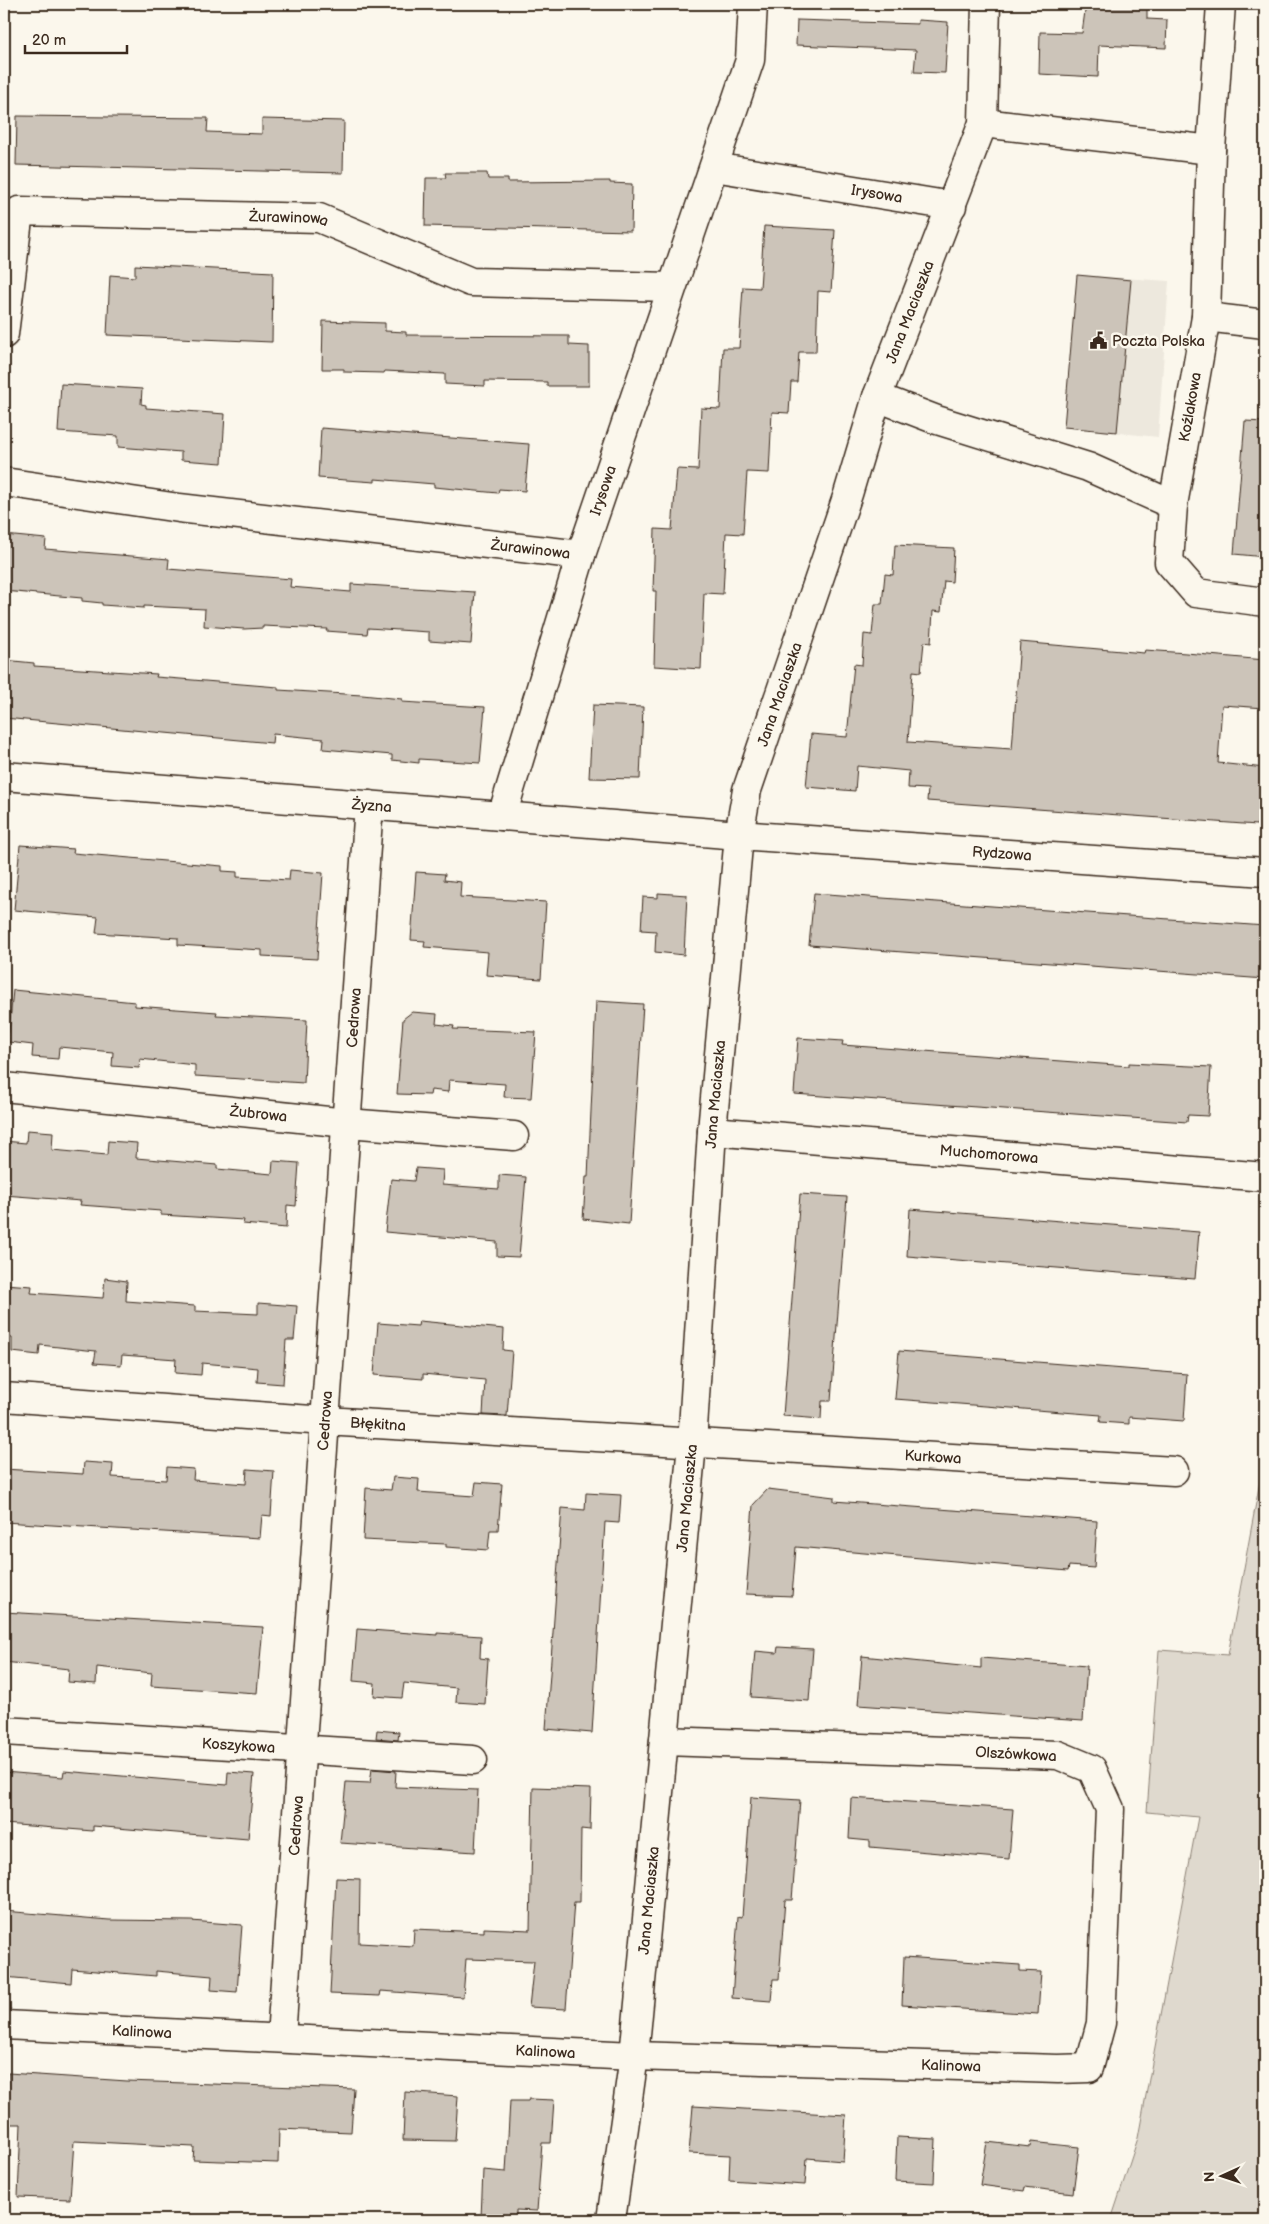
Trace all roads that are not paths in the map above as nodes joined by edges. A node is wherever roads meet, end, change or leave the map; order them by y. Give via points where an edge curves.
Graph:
1 (753, 4) edge
2 (986, 4) edge
3 (1221, 4) edge
4 (983, 124) junction
5 (1211, 150) junction
6 (714, 167) junction
7 (952, 206) junction
8 (671, 287) junction
9 (1206, 317) junction
10 (1265, 324) edge
11 (4, 334) edge
12 (877, 397) junction
13 (4, 482) edge
14 (1173, 505) junction
15 (581, 555) junction
16 (1265, 602) edge
17 (4, 776) edge
18 (369, 805) junction
19 (502, 816) junction
20 (739, 834) junction
21 (1265, 872) edge
22 (4, 1087) edge
23 (347, 1123) junction
24 (712, 1132) junction
25 (514, 1136) dead end
26 (1265, 1177) edge
27 (4, 1397) edge
28 (325, 1421) junction
29 (692, 1444) junction
30 (1174, 1471) dead end
31 (4, 1731) edge
32 (664, 1741) junction
33 (302, 1750) junction
34 (473, 1760) dead end
35 (4, 2025) edge
36 (281, 2037) junction
37 (634, 2056) junction
38 (1089, 2068) joint
39 (611, 2220) edge

1 - 6 street, Irysowa via 750,60
2 - 4 street, Jana Maciaszka
3 - 5 street, Koźlakowa
4 - 5 street
4 - 7 street, Jana Maciaszka
5 - 9 street, Koźlakowa
6 - 7 street, Irysowa
6 - 8 street, Irysowa
7 - 12 street, Jana Maciaszka
8 - 11 street, Żurawinowa via 471,282 319,218 19,211
8 - 15 street, Irysowa
9 - 10 street
9 - 14 street, Koźlakowa
12 - 14 street via 937,420 1088,467
12 - 20 street, Jana Maciaszka via 848,494 747,790
13 - 15 street, Żurawinowa via 189,509
14 - 16 street, Koźlakowa via 1169,562 1196,593
15 - 19 street, Irysowa
17 - 18 street, Żyzna
18 - 19 street, Żyzna
18 - 23 street, Cedrowa
19 - 20 street, Żyzna
20 - 21 street, Rydzowa
20 - 24 street, Jana Maciaszka
22 - 23 street, Żubrowa
23 - 25 street, Żubrowa
23 - 28 street, Cedrowa
24 - 26 street, Muchomorowa
24 - 29 street, Jana Maciaszka
27 - 28 street, Błękitna
28 - 29 street, Błękitna
28 - 33 street, Cedrowa
29 - 30 street, Kurkowa
29 - 32 street, Jana Maciaszka
31 - 33 street, Koszykowa
32 - 37 street, Jana Maciaszka
32 - 38 street, Olszówkowa via 1058,1754 1092,1768 1110,1809 1101,2023
33 - 34 street, Koszykowa
33 - 36 street, Cedrowa
35 - 36 street, Kalinowa
36 - 37 street, Kalinowa
37 - 38 street, Kalinowa
37 - 39 street, Jana Maciaszka

